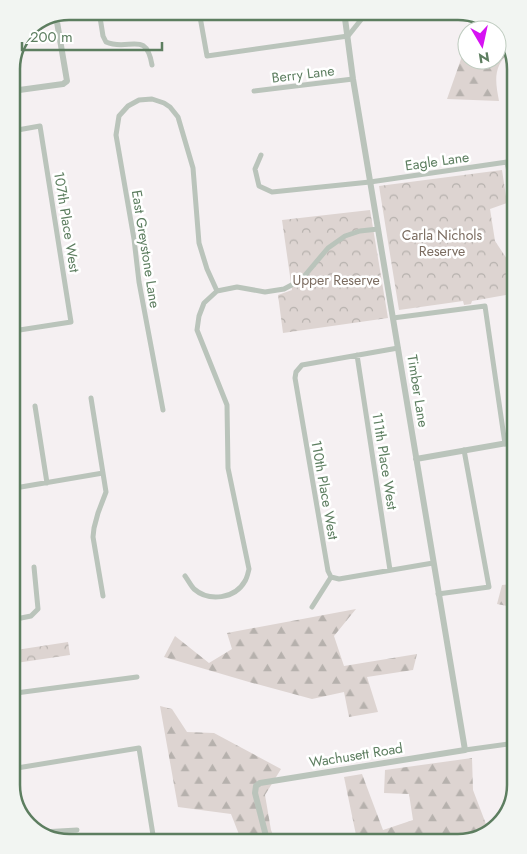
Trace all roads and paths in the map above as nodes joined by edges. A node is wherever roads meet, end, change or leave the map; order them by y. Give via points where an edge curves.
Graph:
1 (100, 20) edge
2 (201, 20) edge
3 (345, 20) edge
4 (361, 20) edge
5 (57, 22) edge
6 (348, 36) junction
7 (152, 65) dead end
8 (353, 79) junction
9 (20, 90) edge
10 (254, 90) dead end
11 (20, 130) edge
12 (261, 155) dead end
13 (507, 162) edge
14 (370, 182) junction
15 (378, 229) junction
16 (217, 291) junction
17 (393, 318) junction
18 (20, 330) edge
19 (398, 348) junction
20 (358, 355) junction
21 (91, 398) dead end
22 (36, 406) dead end
23 (163, 410) dead end
24 (505, 444) joint
25 (464, 450) junction
26 (416, 459) junction
27 (103, 473) junction
28 (47, 483) junction
29 (20, 487) edge
30 (433, 563) junction
31 (34, 567) dead end
32 (390, 570) junction
33 (185, 576) dead end
34 (331, 577) junction
35 (438, 594) junction
36 (104, 596) dead end
37 (312, 607) dead end
38 (20, 618) edge
39 (137, 677) dead end
40 (20, 692) edge
41 (507, 744) edge
42 (465, 750) junction
43 (20, 768) edge
44 (77, 830) dead end
45 (55, 832) edge
46 (153, 834) edge
47 (265, 834) edge

1 - 7 street via 106,42 145,45
2 - 6 street via 207,56
3 - 6 street, Timber Lane
4 - 6 street
5 - 9 street via 66,81
6 - 8 street, Timber Lane
8 - 10 street, Berry Lane
8 - 14 street, Timber Lane
11 - 18 street, 107th Place West via 40,126 71,322
12 - 14 street, Eagle Lane via 256,168 259,186 272,192
13 - 14 street, Eagle Lane
14 - 15 street, Timber Lane
15 - 16 street via 344,236 328,248 300,280 284,289 265,292 237,287
15 - 17 street, Timber Lane
16 - 23 street, East Greystone Lane via 198,243 193,168 178,117 164,103 152,99 138,100 119,116 116,135
16 - 33 street via 204,303 197,330 227,405 228,468 249,570 245,581 236,590 214,598 194,588
17 - 19 street, Timber Lane
17 - 24 street via 485,306
19 - 20 street
19 - 26 street, Timber Lane
20 - 32 street, 111th Place West
20 - 34 street, 110th Place West via 302,364 295,378
21 - 27 street
22 - 28 street
24 - 25 street
25 - 26 street
25 - 35 street via 489,587
26 - 30 street, Timber Lane
27 - 28 street
27 - 36 street via 106,492 93,538
28 - 29 street
30 - 32 street
30 - 35 street, Timber Lane
31 - 38 street via 38,609 31,616
32 - 34 street via 339,579
34 - 37 street
35 - 42 street, Timber Lane
39 - 40 street
41 - 42 street, Wachusett Road
42 - 47 street, Wachusett Road via 260,783 255,793
43 - 46 street via 139,748
44 - 45 street

